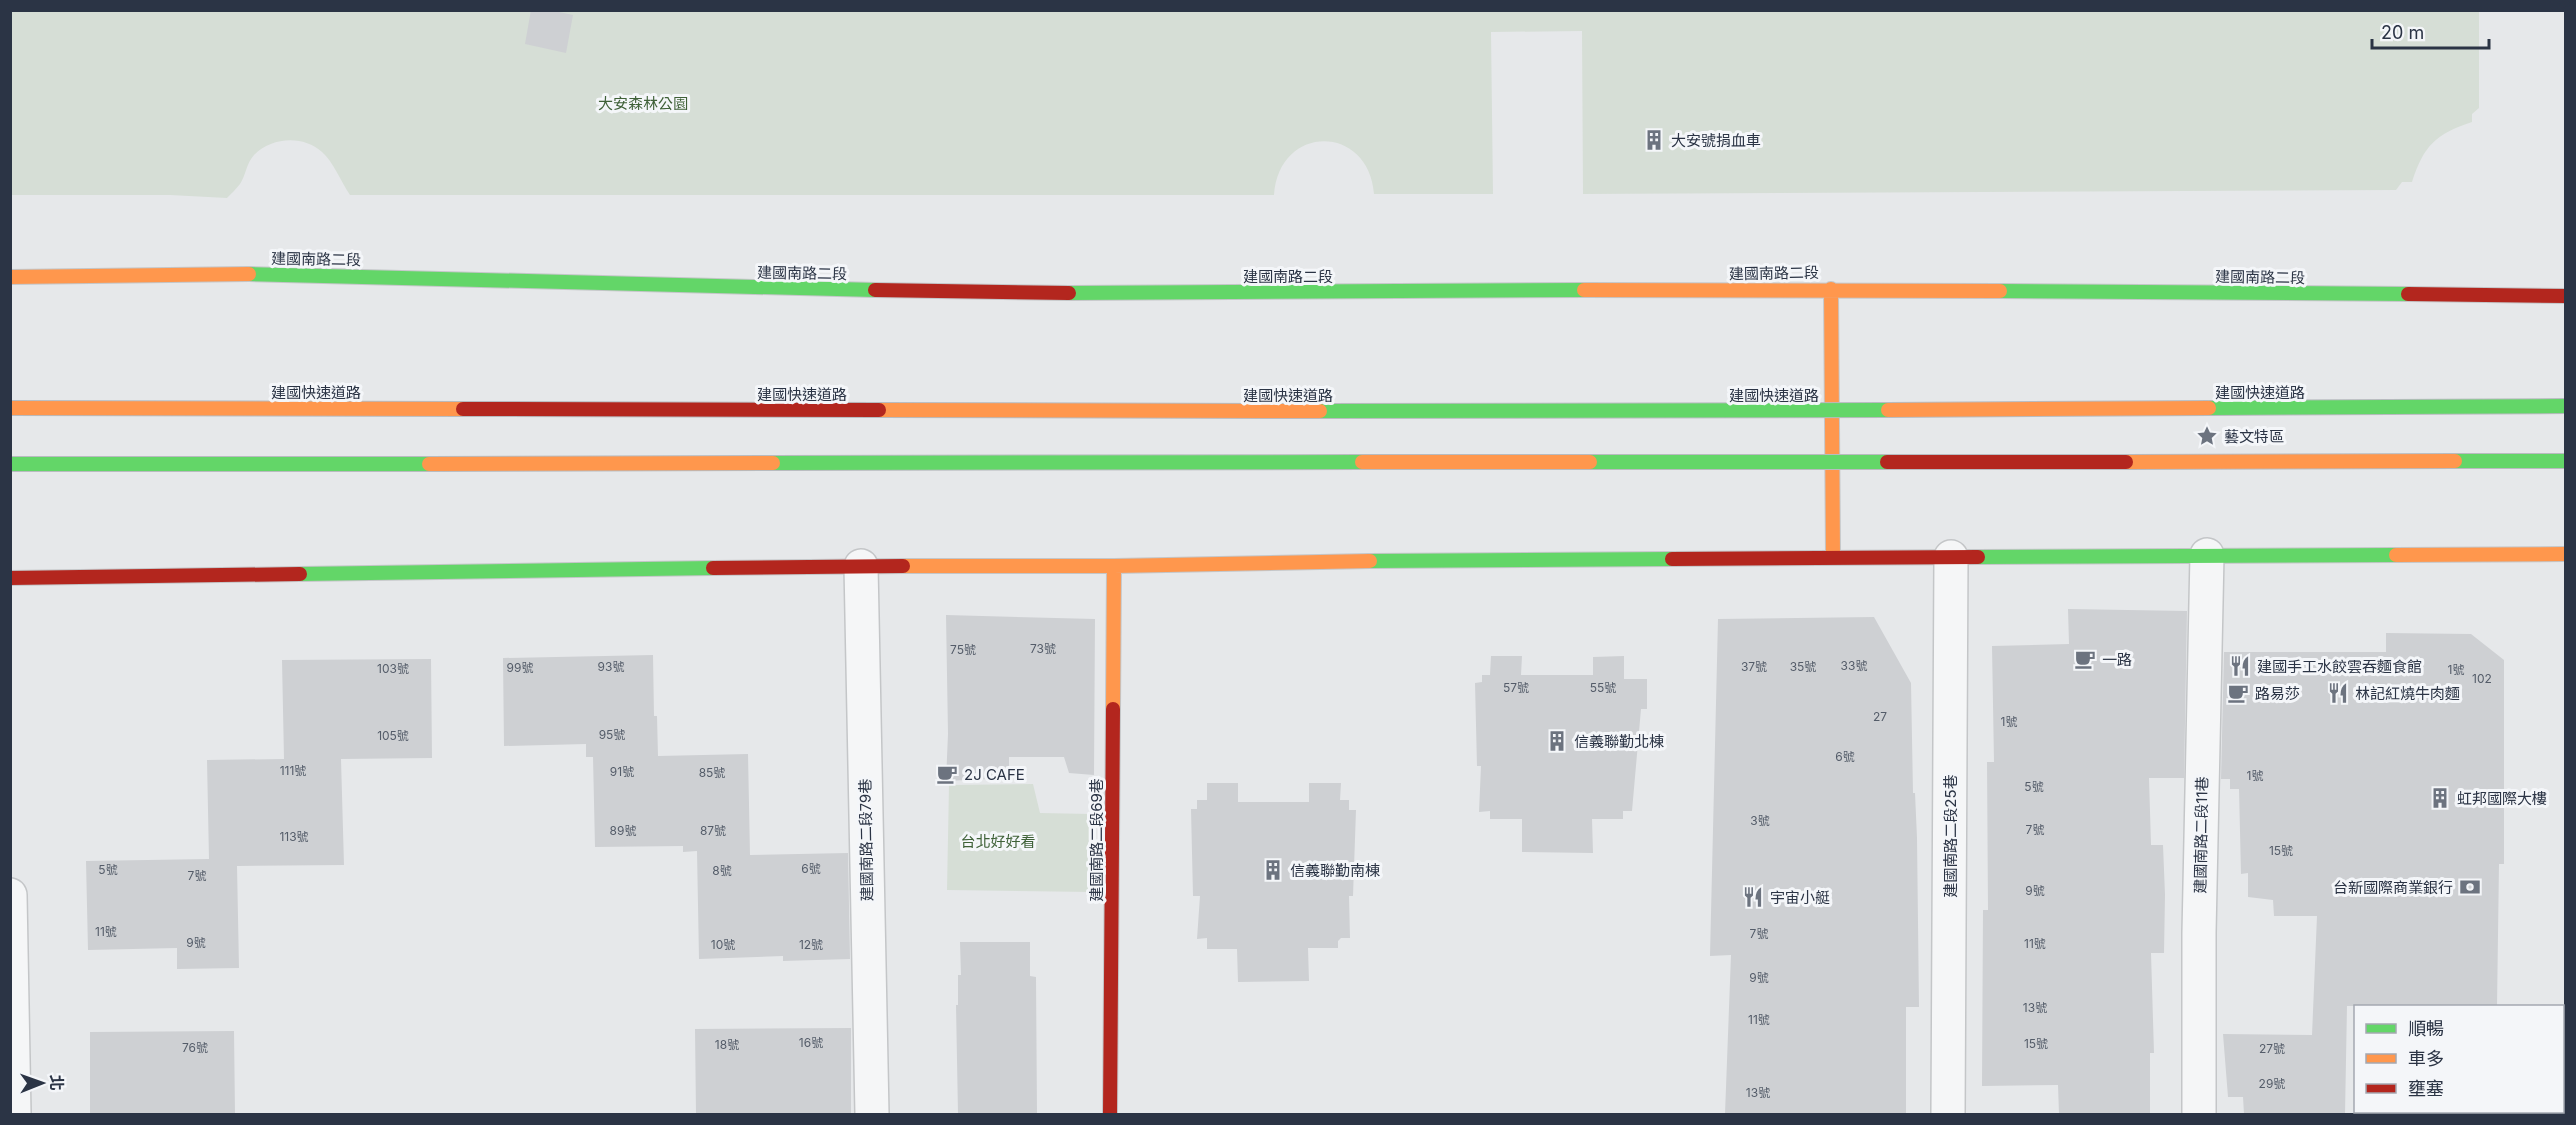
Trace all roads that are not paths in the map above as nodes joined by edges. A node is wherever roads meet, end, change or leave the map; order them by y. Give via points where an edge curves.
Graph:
1 (10, 277) edge
2 (1831, 289) junction
3 (2565, 296) edge
4 (2565, 406) edge
5 (10, 408) edge
6 (2565, 461) edge
7 (10, 464) edge
8 (2565, 554) edge
9 (2207, 555) junction
10 (1833, 557) junction
11 (1951, 557) junction
12 (861, 566) junction
13 (1114, 566) junction
14 (10, 578) edge
15 (10, 896) edge
16 (11, 968) edge
17 (2565, 1038) edge
18 (14, 1114) edge
19 (872, 1114) edge
20 (1110, 1114) edge
21 (1948, 1114) edge
22 (2199, 1114) edge
23 (2565, 1114) edge

1 - 2 main road, 建國南路二段 via 294,274 1056,294
2 - 3 main road, 建國南路二段
2 - 10 main road
4 - 5 main road, 建國快速道路, bridge via 1658,412
6 - 7 main road, bridge
8 - 9 main road
9 - 11 main road
9 - 22 street, 建國南路二段11巷
10 - 11 main road
10 - 13 main road
11 - 21 street, 建國南路二段25巷
12 - 13 main road
12 - 14 main road
12 - 19 street, 建國南路二段79巷
13 - 20 main road, 建國南路二段69巷
15 - 16 street
16 - 18 street
17 - 23 main road

